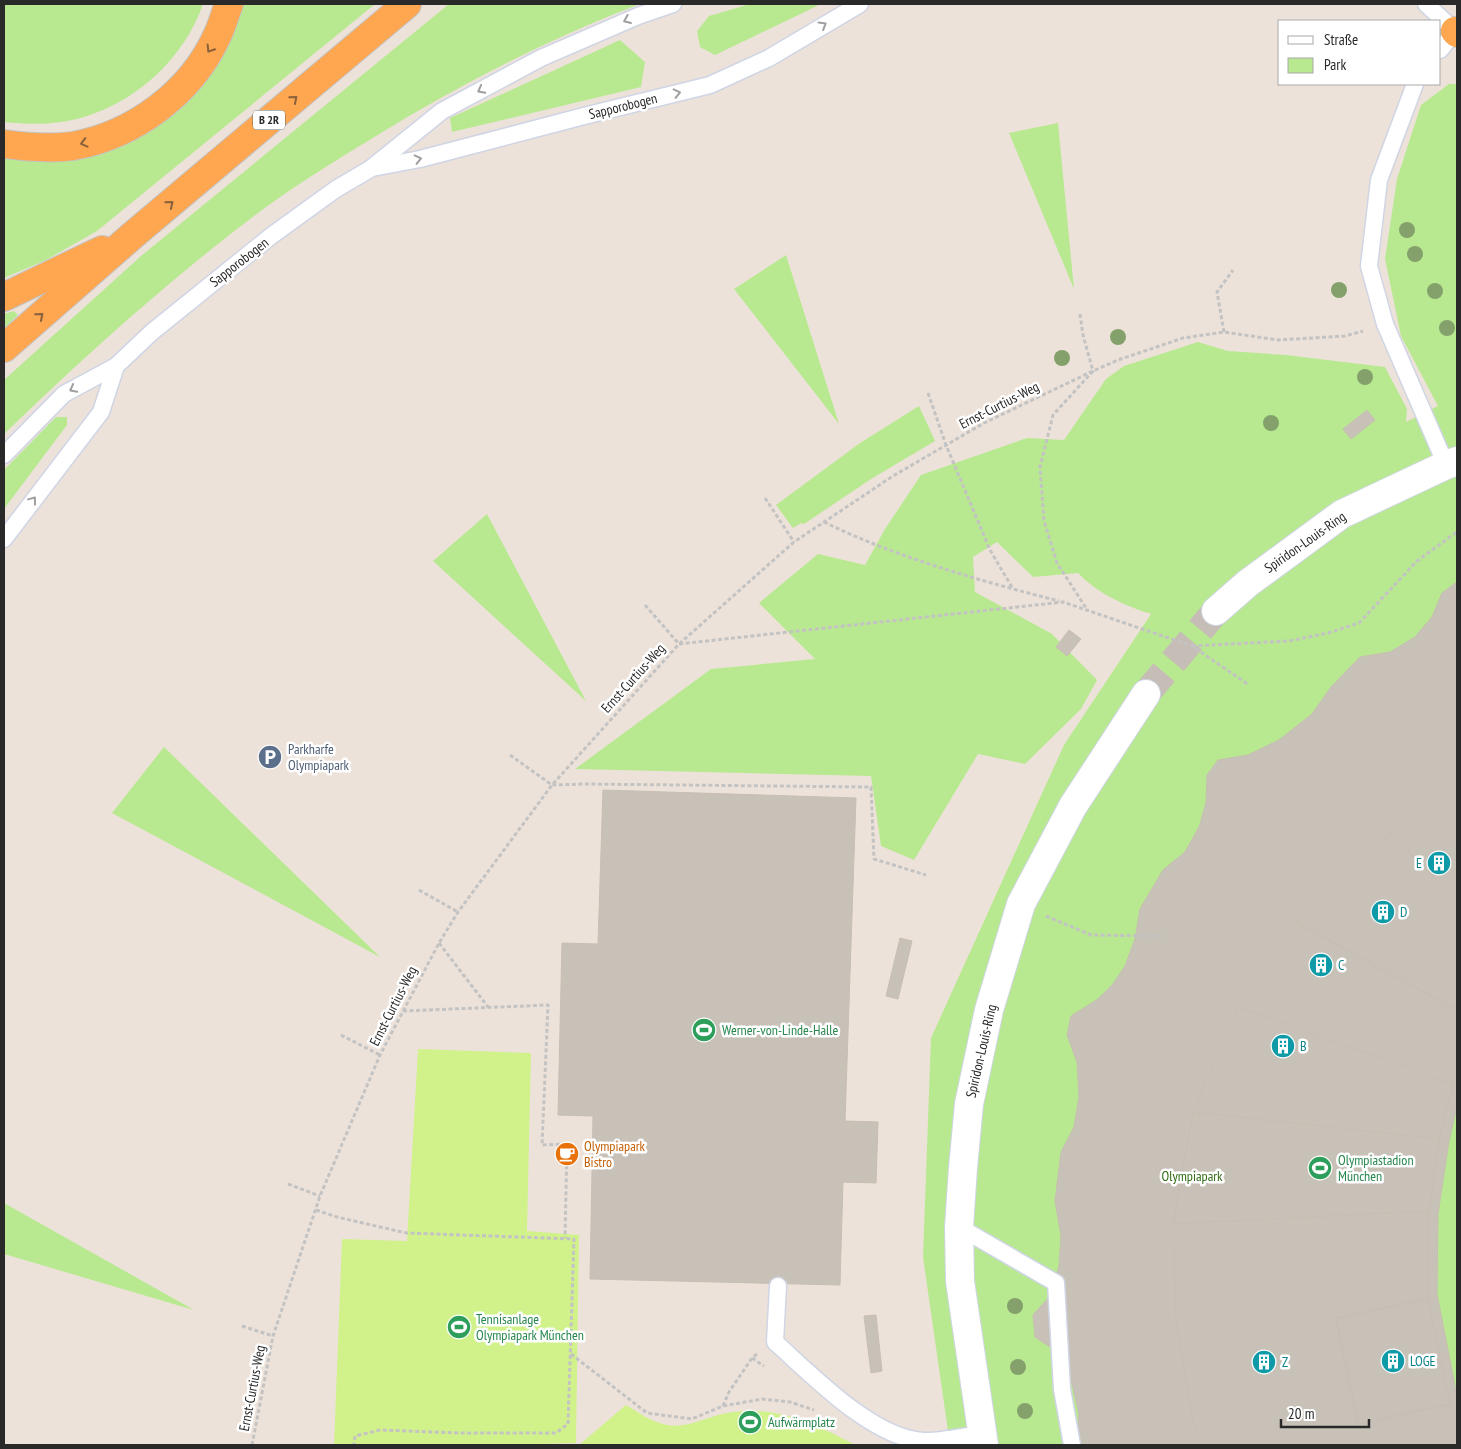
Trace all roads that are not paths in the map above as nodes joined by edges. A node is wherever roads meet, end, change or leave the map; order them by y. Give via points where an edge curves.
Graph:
1 (228, 4) edge
2 (407, 4) edge
3 (673, 4) edge
4 (860, 4) edge
5 (1426, 4) edge
6 (1439, 20) edge
7 (1441, 22) edge
8 (1452, 36) edge
9 (1415, 85) edge
10 (4, 144) edge
11 (370, 169) junction
12 (133, 235) junction
13 (4, 297) edge
14 (4, 348) edge
15 (116, 366) junction
16 (4, 455) edge
17 (1452, 463) edge
18 (4, 539) edge
19 (1216, 611) tunnel mouth
20 (1146, 694) tunnel mouth
21 (959, 1227) junction
22 (778, 1286) dead end
23 (982, 1439) edge
24 (1072, 1445) edge

1 -> 10 highway via 217,37 199,66 176,94 143,119 112,135 72,146 27,148
12 -> 2 highway, B 2R
3 -> 11 lane, Sapporobogen via 541,58 442,111
11 -> 4 lane, Sapporobogen via 710,85 769,58
5 - 6 lane
7 - 8 lane
9 - 17 lane via 1380,180 1369,266 1385,324
11 - 15 lane, Sapporobogen via 271,236 152,332
12 - 13 highway
14 -> 12 highway, B 2R
15 -> 16 lane, Sapporobogen via 64,394
18 -> 15 lane, Sapporobogen via 101,412
17 - 19 street, Spiridon-Louis-Ring via 1342,514 1248,583
20 - 21 street, Spiridon-Louis-Ring via 1073,806 1021,904 990,1010 970,1104
21 - 23 street, Spiridon-Louis-Ring via 960,1281
21 - 24 lane via 1056,1283 1062,1388
22 - 23 lane via 775,1342 868,1420 896,1436 924,1442

